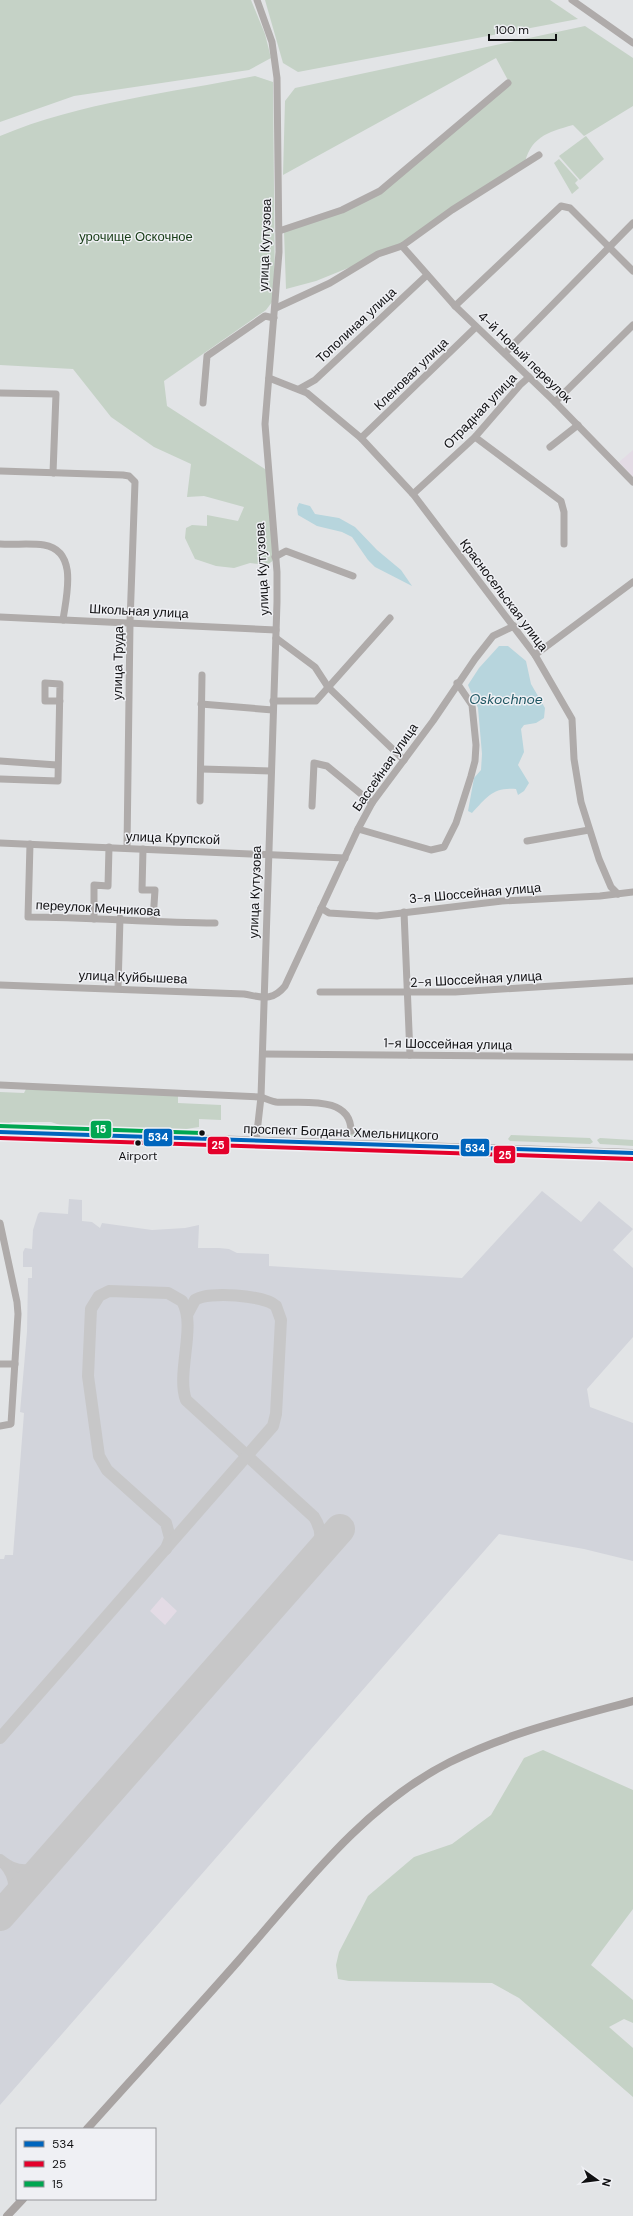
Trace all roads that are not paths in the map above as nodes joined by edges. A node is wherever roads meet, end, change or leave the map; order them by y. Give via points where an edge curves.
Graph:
1 (257, 0) edge
2 (572, 0) edge
3 (633, 43) edge
4 (508, 83) dead end
5 (538, 155) dead end
6 (633, 223) edge
7 (279, 231) junction
8 (402, 246) junction
9 (609, 248) junction
10 (633, 271) edge
11 (427, 275) junction
12 (456, 306) junction
13 (276, 308) junction
14 (274, 318) junction
15 (633, 325) edge
16 (476, 327) junction
17 (505, 353) junction
18 (529, 377) junction
19 (269, 378) junction
20 (299, 389) junction
21 (0, 392) edge
22 (555, 402) junction
23 (203, 403) dead end
24 (578, 425) junction
25 (475, 437) junction
26 (362, 438) junction
27 (550, 447) dead end
28 (0, 471) edge
29 (53, 473) junction
30 (633, 482) edge
31 (413, 494) junction
32 (0, 544) edge
33 (564, 544) dead end
34 (274, 557) junction
35 (353, 576) dead end
36 (633, 582) edge
37 (0, 617) edge
38 (390, 618) dead end
39 (63, 620) junction
40 (130, 623) junction
41 (514, 626) junction
42 (276, 630) junction
43 (276, 638) junction
44 (535, 655) junction
45 (202, 675) dead end
46 (457, 683) junction
47 (328, 687) junction
48 (60, 701) dead end
49 (273, 701) junction
50 (201, 704) junction
51 (273, 710) junction
52 (404, 760) junction
53 (0, 761) edge
54 (57, 766) junction
55 (201, 769) junction
56 (271, 771) junction
57 (0, 779) edge
58 (200, 801) dead end
59 (372, 803) junction
60 (312, 806) dead end
61 (358, 828) junction
62 (589, 830) junction
63 (527, 841) dead end
64 (0, 843) edge
65 (30, 844) junction
66 (109, 847) junction
67 (127, 848) junction
68 (143, 849) junction
69 (268, 853) junction
70 (345, 858) junction
71 (633, 892) edge
72 (618, 894) junction
73 (321, 908) junction
74 (404, 912) junction
75 (120, 918) junction
76 (94, 919) junction
77 (153, 920) junction
78 (215, 923) dead end
79 (633, 981) edge
80 (0, 985) edge
81 (118, 988) junction
82 (320, 992) dead end
83 (409, 994) junction
84 (264, 998) junction
85 (263, 1054) junction
86 (410, 1055) junction
87 (633, 1057) edge
88 (0, 1085) edge
89 (261, 1097) junction
90 (351, 1131) dead end
91 (0, 1132) edge
92 (256, 1141) junction
93 (633, 1153) edge
94 (0, 1223) edge
95 (0, 1364) edge
96 (15, 1364) junction
97 (0, 1426) edge
98 (633, 1701) edge
99 (88, 2128) edge
100 (22, 2200) edge
101 (7, 2216) edge

1 - 7 street, улица Кутузова via 272,42 277,78
2 - 3 street
4 - 7 street via 380,191 342,210
5 - 8 street via 452,210
6 - 9 street
7 - 13 street, улица Кутузова
8 - 11 street, 4-й Новый переулок
8 - 13 street via 378,254 330,283
9 - 10 street
9 - 12 street via 570,208 561,206
9 - 17 street
11 - 12 street, 4-й Новый переулок
11 - 20 street, Тополиная улица via 315,380
12 - 16 street, 4-й Новый переулок
13 - 14 street, улица Кутузова
14 - 19 street, улица Кутузова
14 - 23 street via 265,316 207,356
15 - 22 street
16 - 17 street, 4-й Новый переулок
16 - 26 street, Кленовая улица
17 - 18 street, 4-й Новый переулок
18 - 22 street, 4-й Новый переулок
18 - 25 street, Отрадная улица
19 - 20 street, Красносельская улица
19 - 34 street, улица Кутузова via 266,437
20 - 26 street, Красносельская улица via 318,401
21 - 29 street via 56,394
22 - 24 street, 4-й Новый переулок
24 - 27 street
24 - 30 street, 4-й Новый переулок
25 - 31 street, Отрадная улица
25 - 33 street via 560,501 564,512
26 - 31 street, Красносельская улица
28 - 29 street
29 - 40 street, улица Труда via 123,475 133,478 136,486
31 - 41 street, Красносельская улица
32 - 39 street via 44,545 59,553 65,560 68,573
34 - 35 street via 286,551
34 - 42 street, улица Кутузова via 277,572
36 - 44 street
37 - 39 street, Школьная улица
38 - 47 street
39 - 40 street, Школьная улица
40 - 42 street, Школьная улица
40 - 67 street, улица Труда
41 - 44 street, Красносельская улица
41 - 46 street, Бассейная улица via 493,636
42 - 43 street, улица Кутузова
43 - 47 street via 315,667
43 - 49 street, улица Кутузова
44 - 62 street, Красносельская улица via 572,720 575,773
45 - 50 street
46 - 52 street, Бассейная улица
46 - 61 street via 472,705 476,746 471,776 448,841 444,846 430,850
47 - 49 street via 316,701
47 - 52 street
48 - 54 street
49 - 51 street, улица Кутузова
50 - 51 street
50 - 55 street
51 - 56 street, улица Кутузова
52 - 59 street, Бассейная улица
53 - 54 street
54 - 57 street via 58,781
55 - 56 street
55 - 58 street
56 - 69 street, улица Кутузова
59 - 60 street via 327,766 314,763
59 - 61 street, Бассейная улица
61 - 70 street, Бассейная улица
62 - 63 street
62 - 72 street, Красносельская улица via 611,886
64 - 65 street, улица Крупской
65 - 66 street, улица Крупской
65 - 76 street, переулок Мечникова via 28,916
66 - 67 street, улица Крупской
66 - 76 street via 108,886 94,885
67 - 68 street, улица Крупской
68 - 69 street, улица Крупской
68 - 77 street via 142,890 155,890
69 - 70 street, улица Крупской
69 - 84 street, улица Кутузова
70 - 73 street, Бассейная улица
71 - 72 street, 3-я Шоссейная улица
72 - 74 street, 3-я Шоссейная улица via 502,901
73 - 74 street, 3-я Шоссейная улица via 329,913 354,916
73 - 84 street, Бассейная улица via 285,986 279,994
74 - 83 street
75 - 76 street, переулок Мечникова
75 - 77 street, переулок Мечникова
75 - 81 street
77 - 78 street, переулок Мечникова via 160,923
79 - 83 street, 2-я Шоссейная улица
80 - 81 street, улица Куйбышева
81 - 84 street, улица Куйбышева via 244,994
82 - 83 street, 2-я Шоссейная улица
83 - 86 street
84 - 85 street, улица Кутузова
85 - 86 street, 1-я Шоссейная улица
85 - 89 street, улица Кутузова
86 - 87 street, 1-я Шоссейная улица
88 - 89 street
89 - 90 street via 274,1102 316,1102 335,1106 348,1117
89 - 92 street, улица Кутузова
91 - 92 main road, проспект Богдана Хмельницкого
92 - 93 main road, проспект Богдана Хмельницкого
94 - 96 street via 17,1302
95 - 96 street
96 - 97 street via 12,1424
98 - 99 main road via 490,1744 449,1762 406,1789 368,1820 327,1860
100 - 101 main road

